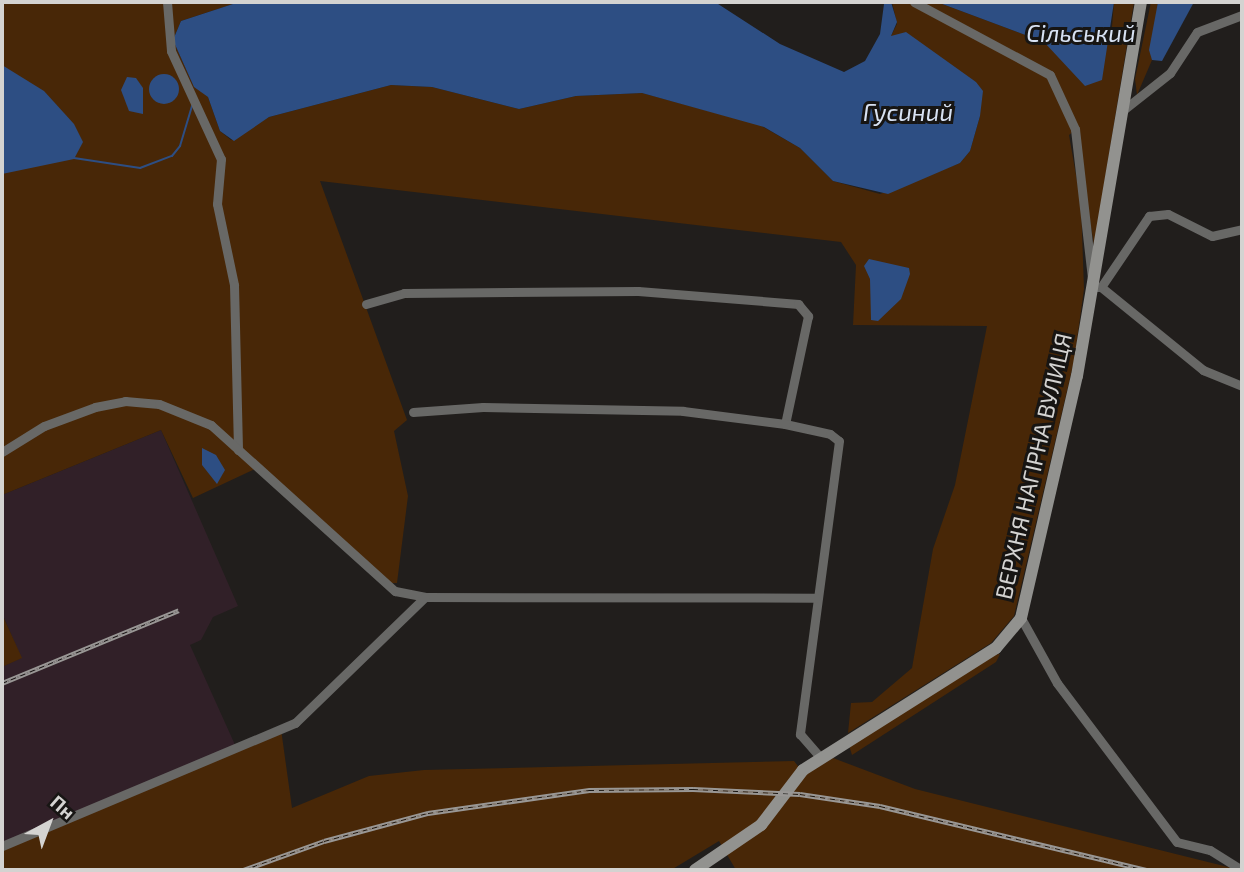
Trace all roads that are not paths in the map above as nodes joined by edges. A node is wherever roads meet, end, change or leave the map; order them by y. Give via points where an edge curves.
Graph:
1 (167, 2) edge
2 (914, 2) edge
3 (1141, 2) edge
4 (1242, 15) edge
5 (1122, 111) junction
6 (1242, 229) edge
7 (1097, 287) junction
8 (366, 304) dead end
9 (1242, 386) edge
10 (413, 412) dead end
11 (785, 424) junction
12 (238, 450) junction
13 (2, 452) edge
14 (425, 597) junction
15 (815, 598) junction
16 (1021, 618) junction
17 (821, 758) junction
18 (2, 846) edge
19 (701, 869) edge
20 (1242, 870) edge

1 - 12 street via 173,59 200,104 221,159 216,204 234,285
2 - 7 street via 1035,62 1061,89 1075,129
3 - 5 main road, ВЕРХНЯ НАГІРНА ВУЛИЦЯ
4 - 5 street via 1197,32 1170,73
5 - 7 main road, ВЕРХНЯ НАГІРНА ВУЛИЦЯ
6 - 7 street via 1212,236 1168,214 1149,216
7 - 9 street via 1203,370
7 - 16 main road, ВЕРХНЯ НАГІРНА ВУЛИЦЯ
8 - 11 street via 404,293 648,291 798,304 808,316
10 - 11 street via 482,407 683,411
11 - 15 street via 830,433 839,441
12 - 13 street via 191,412 125,401 64,418
12 - 14 street via 394,591
14 - 15 street
14 - 18 street via 301,719
15 - 17 street via 800,734
16 - 17 main road, ВЕРХНЯ НАГІРНА ВУЛИЦЯ via 996,648
16 - 20 street via 1057,683 1177,842 1210,850
17 - 19 main road, ВЕРХНЯ НАГІРНА ВУЛИЦЯ via 797,776 761,825

